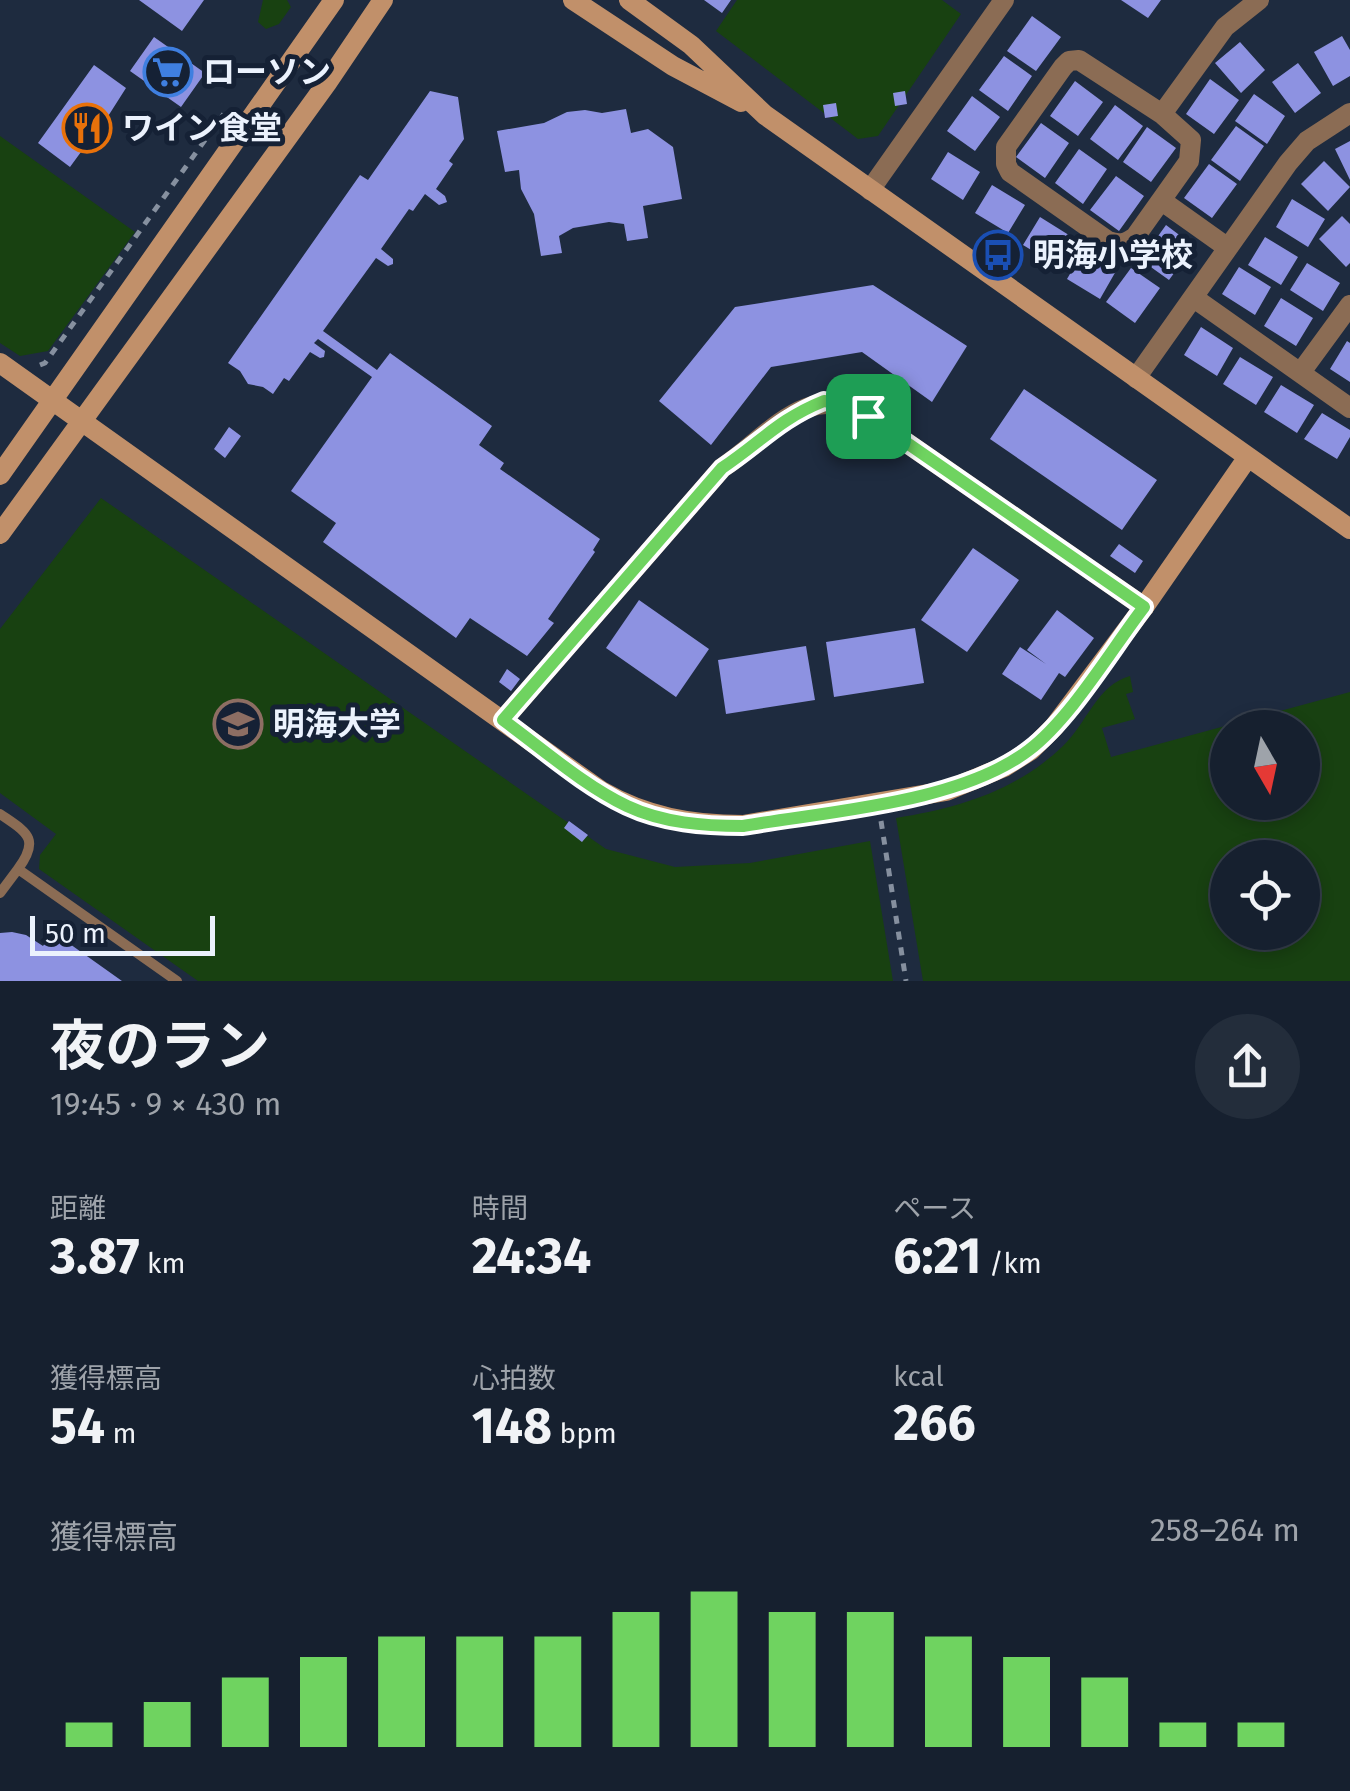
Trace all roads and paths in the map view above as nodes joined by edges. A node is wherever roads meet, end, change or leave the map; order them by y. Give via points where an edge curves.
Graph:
1 (334, 0) edge
2 (383, 0) edge
3 (573, 0) edge
4 (629, 0) edge
5 (1004, 0) edge
6 (1259, 0) edge
7 (237, 95) dead end
8 (1350, 112) edge
9 (765, 114) junction
10 (1162, 114) junction
11 (870, 190) junction
12 (1162, 201) junction
13 (1228, 248) junction
14 (1194, 298) junction
15 (1350, 305) edge
16 (0, 363) edge
17 (1301, 372) junction
18 (1136, 378) junction
19 (27, 382) junction
20 (53, 400) junction
21 (1350, 408) edge
22 (80, 419) junction
23 (1248, 457) junction
24 (0, 475) edge
25 (1350, 529) edge
26 (0, 534) edge
27 (1144, 607) junction
28 (503, 720) junction
29 (879, 803) junction
30 (0, 814) edge
31 (18, 869) junction
32 (0, 893) edge
33 (178, 981) edge
34 (906, 981) edge

1 - 20 street
2 - 22 street
3 - 9 street via 673,66
4 - 9 street via 691,45
5 - 11 street
6 - 10 street via 1225,27
7 - 19 path
8 - 13 street via 1307,140
9 - 11 street
10 - 12 street via 1186,133 1192,151
10 - 12 street via 1089,64 1070,60 1004,154 1010,172 1116,244 1135,237
11 - 18 street
12 - 13 street
13 - 14 street
14 - 17 street
14 - 18 street
15 - 17 street
16 - 19 street
17 - 21 street
18 - 23 street
19 - 20 street
20 - 22 street
20 - 24 street
22 - 26 street
22 - 28 street
23 - 25 street
23 - 27 street
27 - 28 street via 858,410 824,401 771,428 722,468
27 - 29 street via 1030,750 946,791
28 - 29 street via 601,791 668,819 743,826
29 - 34 path
30 - 31 lane via 25,831 31,844
31 - 32 lane
31 - 33 lane

